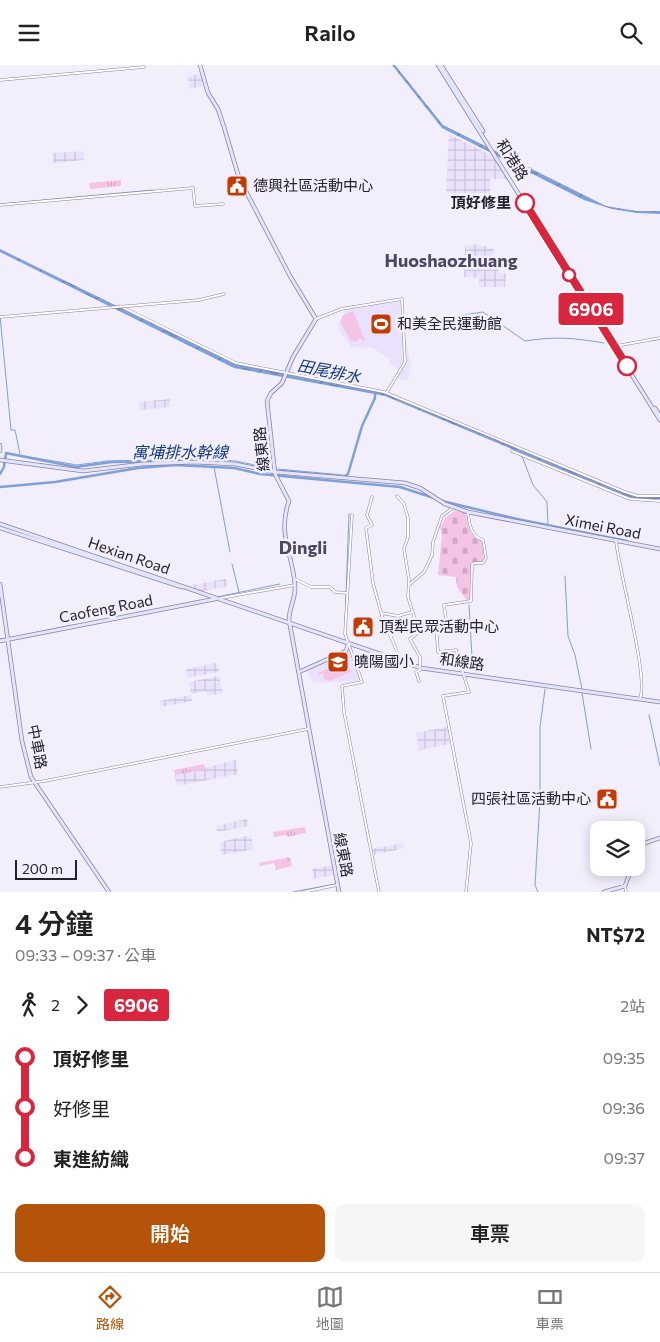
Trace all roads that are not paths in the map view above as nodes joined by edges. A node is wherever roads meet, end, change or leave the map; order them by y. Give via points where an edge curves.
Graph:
1 (200, 65) edge
2 (440, 65) edge
3 (144, 67) dead end
4 (0, 80) edge
5 (530, 169) dead end
6 (529, 174) dead end
7 (223, 204) dead end
8 (0, 205) edge
9 (224, 294) dead end
10 (120, 306) junction
11 (0, 317) edge
12 (316, 319) junction
13 (660, 338) edge
14 (615, 346) junction
15 (286, 373) junction
16 (387, 393) junction
17 (405, 401) junction
18 (403, 405) dead end
19 (660, 416) edge
20 (660, 420) edge
21 (0, 445) edge
22 (0, 451) edge
23 (512, 451) dead end
24 (1, 460) edge
25 (0, 466) edge
26 (275, 472) junction
27 (396, 496) dead end
28 (638, 496) junction
29 (660, 496) edge
30 (372, 497) dead end
31 (638, 501) junction
32 (660, 501) edge
33 (451, 509) dead end
34 (468, 512) junction
35 (352, 515) dead end
36 (0, 524) edge
37 (0, 528) edge
38 (616, 541) junction
39 (53, 544) junction
40 (660, 549) edge
41 (294, 579) junction
42 (0, 584) edge
43 (295, 585) junction
44 (409, 586) junction
45 (182, 587) joint
46 (347, 593) junction
47 (216, 599) junction
48 (412, 612) junction
49 (381, 613) junction
50 (290, 624) junction
51 (8, 639) junction
52 (0, 641) edge
53 (348, 644) junction
54 (401, 661) junction
55 (421, 668) junction
56 (299, 672) junction
57 (464, 674) junction
58 (419, 681) dead end
59 (640, 698) junction
60 (660, 702) edge
61 (308, 729) junction
62 (34, 783) junction
63 (0, 787) edge
64 (660, 838) edge
65 (645, 844) edge
66 (629, 876) edge
67 (337, 885) junction
68 (625, 886) junction
69 (109, 892) edge
70 (303, 892) edge
71 (338, 892) edge
72 (379, 892) edge
73 (466, 892) edge
74 (604, 892) edge
75 (626, 892) edge

1 - 12 street via 208,93 218,109 239,178
2 - 14 street, 和港路
3 - 4 street
5 - 6 street
7 - 8 street via 194,206 193,189
9 - 10 street
10 - 11 street
10 - 15 street via 236,363
12 - 15 street, 線東路
12 - 16 street via 342,309 402,299 405,362
13 - 14 street
14 - 19 street, 和港路
14 - 20 street, 和港路
15 - 16 street
15 - 26 street, 線東路 via 267,401
16 - 17 street
17 - 18 street
17 - 28 street
21 - 22 street
23 - 31 street
24 - 25 street
24 - 26 street via 83,471 194,462 234,464
26 - 34 street, Ximei Road via 400,483
26 - 41 street, 線東路 via 289,501 283,520
27 - 44 street via 404,504 408,518 404,549
28 - 29 street
28 - 31 street
30 - 49 street via 367,515 372,525 366,528 373,583
31 - 32 street
33 - 44 street via 442,516 424,572
34 - 38 street, Ximei Road
34 - 57 street via 470,528 476,537 483,540 486,557 484,563 472,565 471,601 444,605 445,621 436,623 438,652 456,650
35 - 46 street
36 - 39 street, Hexian Road
37 - 39 street, Hexian Road
38 - 40 street, Ximei Road
38 - 59 street via 638,653 643,686
39 - 45 street, Hexian Road
41 - 43 street, 線東路
41 - 46 street via 311,587 330,587 335,592
42 - 51 street, 中車路
43 - 47 street
43 - 50 street, 線東路 via 295,596 289,610
44 - 48 street
45 - 47 street, 和線路
46 - 53 street
47 - 50 street, 和線路
47 - 51 street, Caofeng Road
48 - 49 street via 398,616
48 - 55 street via 419,632 410,639 420,657
49 - 54 street
50 - 53 street, 和線路
50 - 56 street, 線東路
51 - 52 street, Caofeng Road
51 - 62 street, 中車路 via 25,753
53 - 54 street, 和線路
53 - 56 street via 346,651
53 - 72 street via 362,682 342,686 344,712
54 - 55 street, 和線路
55 - 57 street, 和線路
55 - 58 street via 416,673
56 - 61 street, 線東路
57 - 59 street, 和線路
57 - 73 street via 468,693 443,697 471,843
59 - 60 street, 和線路
61 - 62 street
61 - 67 street, 線東路
62 - 63 street
62 - 69 street, 中車路
64 - 65 street
66 - 68 street
67 - 70 street
67 - 71 street, 線東路
68 - 74 street
68 - 75 street

